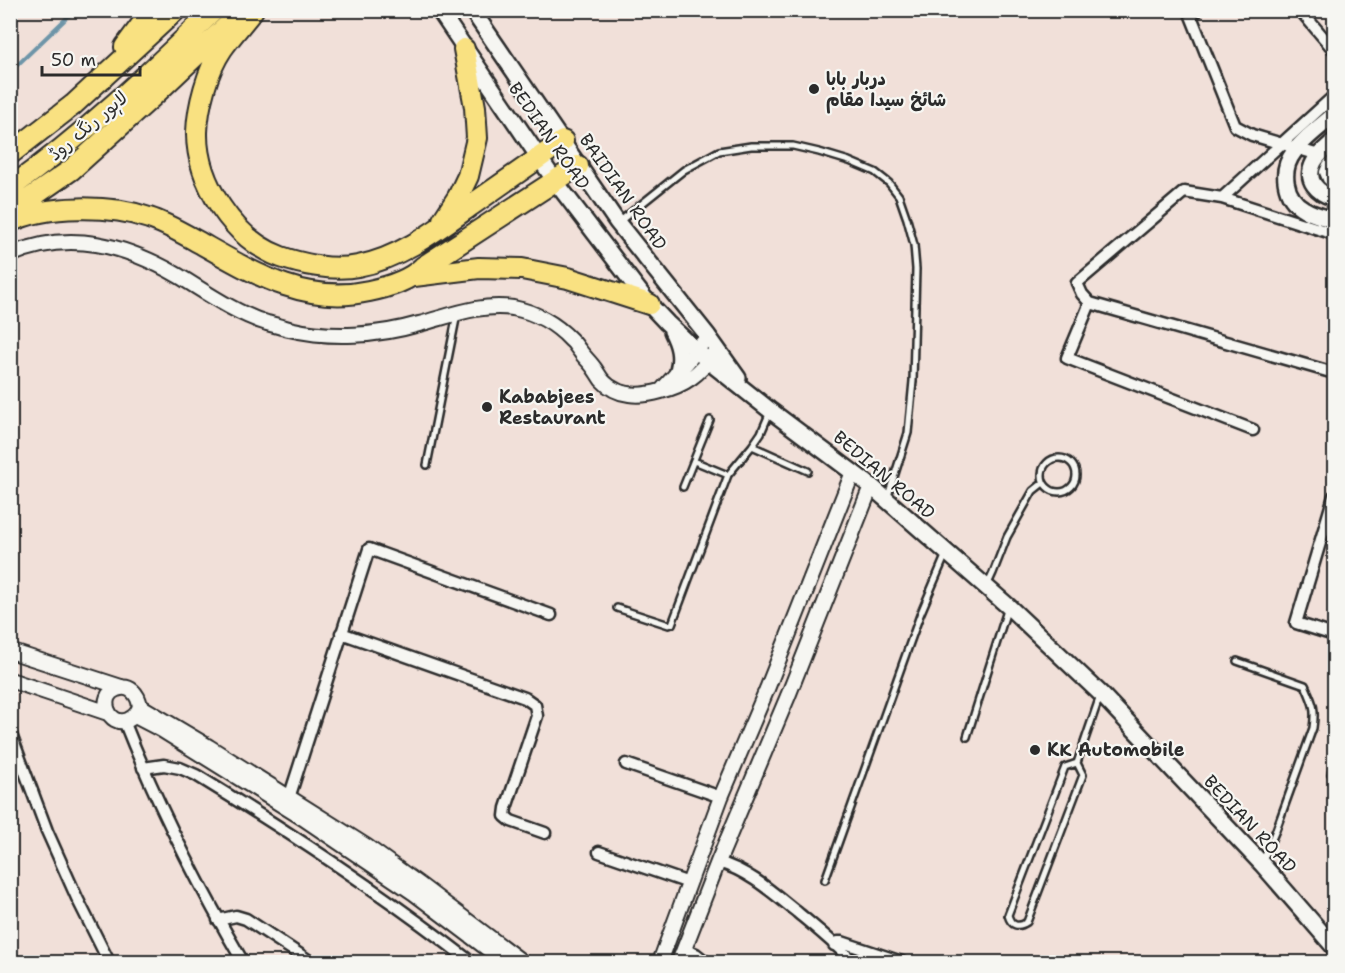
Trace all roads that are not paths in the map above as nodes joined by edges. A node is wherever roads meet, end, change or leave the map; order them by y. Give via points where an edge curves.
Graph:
1 (154, 10) edge
2 (176, 10) edge
3 (214, 10) edge
4 (245, 10) edge
5 (254, 10) edge
6 (439, 10) edge
7 (472, 10) edge
8 (1300, 10) edge
9 (1192, 12) edge
10 (464, 49) junction
11 (1335, 50) edge
12 (96, 85) junction
13 (1335, 96) edge
14 (1335, 114) edge
15 (563, 141) junction
16 (1335, 141) edge
17 (1281, 144) junction
18 (1297, 149) junction
19 (10, 154) edge
20 (1327, 156) edge
21 (540, 158) junction
22 (578, 166) junction
23 (555, 181) junction
24 (1335, 184) edge
25 (10, 188) edge
26 (1222, 198) junction
27 (1335, 198) edge
28 (10, 212) edge
29 (1310, 219) junction
30 (1335, 220) edge
31 (10, 222) edge
32 (618, 222) junction
33 (436, 230) junction
34 (1335, 234) edge
35 (10, 255) edge
36 (414, 276) junction
37 (1090, 303) junction
38 (649, 304) junction
39 (457, 312) junction
40 (667, 323) junction
41 (707, 349) junction
42 (678, 371) junction
43 (1335, 373) edge
44 (662, 391) junction
45 (771, 411) junction
46 (710, 420) dead end
47 (1253, 430) dead end
48 (752, 446) junction
49 (694, 461) junction
50 (427, 465) dead end
51 (808, 471) dead end
52 (853, 472) junction
53 (728, 475) junction
54 (1043, 483) junction
55 (871, 486) junction
56 (683, 487) dead end
57 (1335, 496) edge
58 (886, 501) junction
59 (1332, 517) edge
60 (946, 552) junction
61 (987, 586) junction
62 (1008, 606) junction
63 (617, 608) dead end
64 (551, 615) dead end
65 (341, 633) junction
66 (1335, 635) edge
67 (10, 651) edge
68 (1237, 661) dead end
69 (10, 680) edge
70 (121, 687) junction
71 (767, 689) junction
72 (1101, 694) junction
73 (788, 696) junction
74 (108, 713) junction
75 (133, 714) junction
76 (10, 732) edge
77 (967, 737) dead end
78 (1077, 763) junction
79 (626, 764) dead end
80 (1335, 764) edge
81 (143, 768) junction
82 (1330, 774) dead end
83 (727, 783) junction
84 (749, 791) junction
85 (721, 797) junction
86 (289, 798) junction
87 (545, 833) dead end
88 (599, 852) dead end
89 (718, 862) junction
90 (1262, 864) junction
91 (825, 880) dead end
92 (689, 883) junction
93 (218, 920) junction
94 (834, 945) junction
95 (1335, 947) edge
96 (681, 956) edge
97 (109, 963) edge
98 (243, 963) edge
99 (311, 963) edge
100 (471, 963) edge
101 (505, 963) edge
102 (522, 963) edge
103 (660, 963) edge
104 (706, 963) edge
105 (853, 963) edge
106 (902, 963) edge

1 - 12 highway
2 - 12 highway, لاہور رنگ روڈ
3 - 25 highway, لاہور رنگ روڈ via 119,101
4 - 28 highway via 71,170
5 - 33 highway via 222,49 212,68 197,132 212,192 238,229 280,257 332,268 355,267 394,255
6 - 10 main road, BEDIAN ROAD
7 - 15 main road, BAIDIAN ROAD
8 - 11 street
9 - 17 street via 1235,126
10 - 21 main road, BEDIAN ROAD
10 - 33 highway via 477,138 468,176
12 - 19 highway, لاہور رنگ روڈ
13 - 17 street
14 - 18 main road
15 - 21 highway
15 - 22 main road, BAIDIAN ROAD
16 - 20 main road
17 - 18 street
17 - 26 street
18 - 20 street
18 - 29 main road via 1287,165 1286,184
20 - 24 street via 1325,172
20 - 27 main road via 1314,161 1312,180 1318,191
21 - 23 main road, BEDIAN ROAD
21 - 33 highway
22 - 23 highway
22 - 32 main road, BAIDIAN ROAD
23 - 36 highway
23 - 38 main road, BEDIAN ROAD
26 - 29 street
26 - 37 street via 1184,192 1077,284
29 - 30 main road
29 - 34 street
31 - 36 highway via 68,209 126,211 174,228 273,282 309,292 359,294
32 - 41 main road, BAIDIAN ROAD
32 - 58 lane via 684,170 719,151 751,146 793,146 819,152 875,172 889,183 908,219 916,269 914,381 908,433
35 - 39 street via 45,244 104,245 150,261 266,323 324,335 377,332
36 - 38 highway via 470,269 522,269 568,278
37 - 43 street
37 - 47 street via 1067,358
38 - 40 main road, BEDIAN ROAD
39 - 44 street via 511,308 529,312 572,340 602,381 613,388 638,395
39 - 50 lane
40 - 41 main road, BEDIAN ROAD
40 - 42 main road via 680,352
41 - 42 street
41 - 44 street via 700,371 675,388
41 - 45 main road, BEDIAN ROAD
42 - 44 street
45 - 48 lane
45 - 52 main road, BEDIAN ROAD
46 - 49 lane
48 - 51 lane
48 - 53 lane
49 - 53 lane
49 - 56 lane
52 - 55 main road, BEDIAN ROAD
52 - 71 street
53 - 63 lane via 672,624
54 - 54 lane via 1043,467 1049,460 1065,459 1072,463 1075,479 1065,491 1056,492
54 - 61 lane via 1033,491 1007,537
55 - 58 main road, BEDIAN ROAD
55 - 73 street
57 - 59 street
58 - 60 main road, BEDIAN ROAD
59 - 66 street via 1296,623
60 - 61 main road, BEDIAN ROAD
60 - 91 lane
61 - 62 main road, BEDIAN ROAD
62 - 72 main road, BEDIAN ROAD
62 - 77 lane
64 - 65 street via 369,549
65 - 86 street
65 - 87 street via 525,698 535,705 537,716 505,816
67 - 70 street
68 - 90 lane via 1305,686 1315,713 1314,728
69 - 74 street
70 - 74 street via 107,697
70 - 75 street via 135,692 139,698
71 - 73 street
71 - 83 street
72 - 78 lane
72 - 90 main road, BEDIAN ROAD
73 - 84 street
74 - 75 street via 115,719
75 - 81 street
75 - 86 street via 209,747
75 - 101 street via 303,818 414,893
76 - 97 street via 47,831
78 - 78 lane via 1065,767 1008,915 1015,926 1027,922 1083,775
79 - 85 street
80 - 82 lane
81 - 93 street
81 - 100 street via 164,765 196,775 310,846
83 - 84 street
83 - 85 street
84 - 89 street
85 - 92 street
86 - 102 street via 366,846
88 - 92 street
89 - 94 street via 763,885
89 - 96 street
90 - 95 main road, BEDIAN ROAD
92 - 103 street
93 - 98 street
93 - 99 street via 236,916 246,919
94 - 105 street
94 - 106 street via 842,942
96 - 104 street via 696,954

